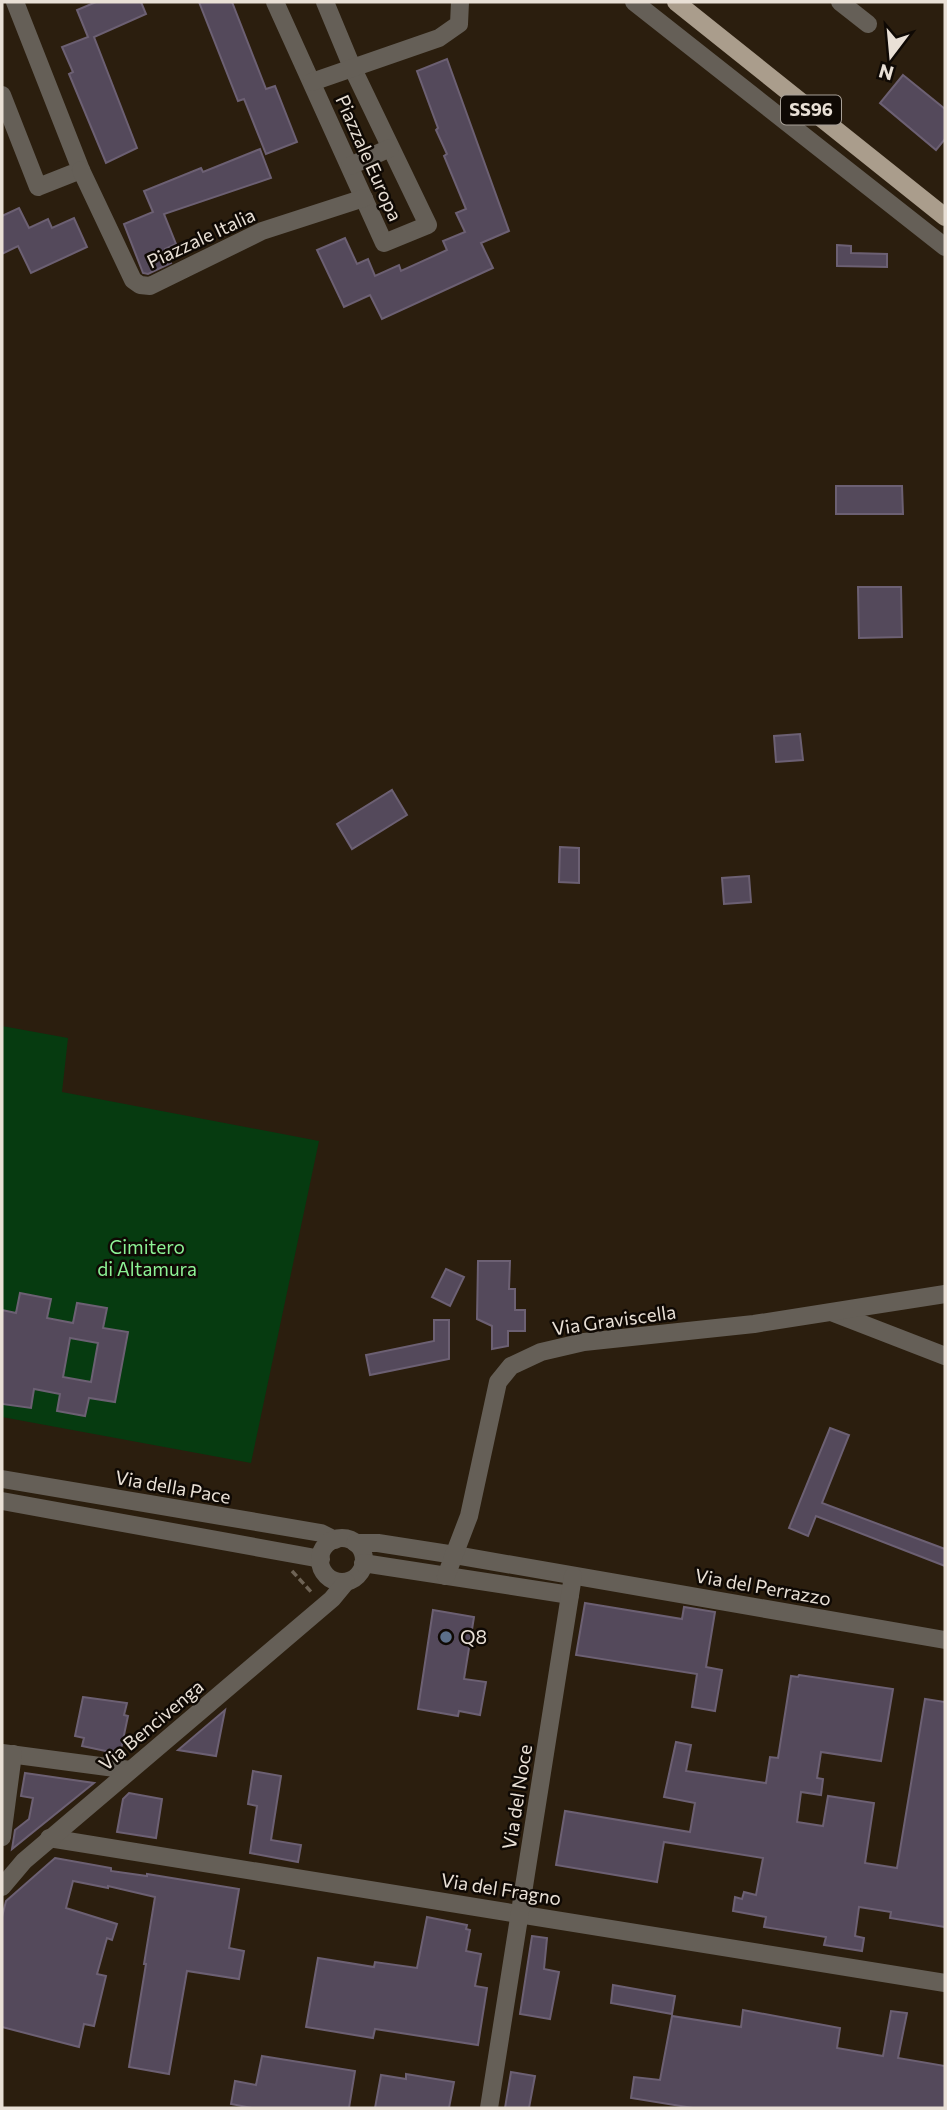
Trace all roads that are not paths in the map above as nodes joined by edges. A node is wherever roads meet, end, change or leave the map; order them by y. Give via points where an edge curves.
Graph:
1 (15, 2) edge
2 (275, 2) edge
3 (325, 2) edge
4 (460, 2) edge
5 (634, 2) edge
6 (676, 2) edge
7 (840, 2) edge
8 (867, 24) dead end
9 (352, 67) junction
10 (312, 82) junction
11 (2, 95) edge
12 (390, 148) junction
13 (349, 166) junction
14 (81, 170) junction
15 (364, 198) junction
16 (945, 218) edge
17 (945, 247) edge
18 (945, 1294) edge
19 (831, 1312) junction
20 (945, 1356) edge
21 (2, 1479) edge
22 (2, 1501) edge
23 (335, 1540) junction
24 (355, 1543) junction
25 (455, 1555) junction
26 (321, 1559) junction
27 (363, 1563) junction
28 (446, 1576) junction
29 (573, 1576) junction
30 (339, 1581) junction
31 (570, 1595) junction
32 (945, 1640) edge
33 (8, 1753) edge
34 (130, 1770) junction
35 (2, 1837) edge
36 (49, 1838) junction
37 (3, 1884) edge
38 (519, 1914) junction
39 (945, 1983) edge
40 (489, 2108) edge

1 - 14 street, Piazzale Italia
2 - 10 street, Piazzale Europa
3 - 9 street, Piazzale Europa
4 - 9 street, Piazzale Europa via 458,24 439,38
5 - 17 street
6 - 16 main road, SS96
7 - 8 street
9 - 10 street
9 - 12 street, Piazzale Europa
10 - 13 street, Piazzale Europa
11 - 14 street via 38,187
12 - 13 street
12 - 15 street, Piazzale Europa via 428,225 384,243
13 - 15 street, Piazzale Europa
14 - 15 street, Piazzale Italia via 133,279 150,286 262,231
18 - 19 street, Via Graviscella
19 - 20 street
19 - 25 street, Via Graviscella via 584,1342 541,1352 511,1366 498,1382 469,1516
21 - 23 street, Via della Pace via 321,1533
22 - 26 street
23 - 24 street
23 - 26 street via 324,1548
24 - 25 street
24 - 27 street
25 - 28 street, Via Graviscella
25 - 29 street
26 - 30 street via 322,1569
27 - 28 street
27 - 30 street via 359,1575
28 - 31 street
29 - 31 street, Via del Noce
29 - 32 street, Via del Perrazzo
30 - 34 street, Via Bencivenga via 332,1600
31 - 38 street, Via del Noce
33 - 34 street
33 - 35 street
34 - 36 street, Via Bencivenga
36 - 37 street, Via Bencivenga
36 - 38 street, Via del Fragno
38 - 39 street, Via del Fragno
38 - 40 street, Via del Noce

